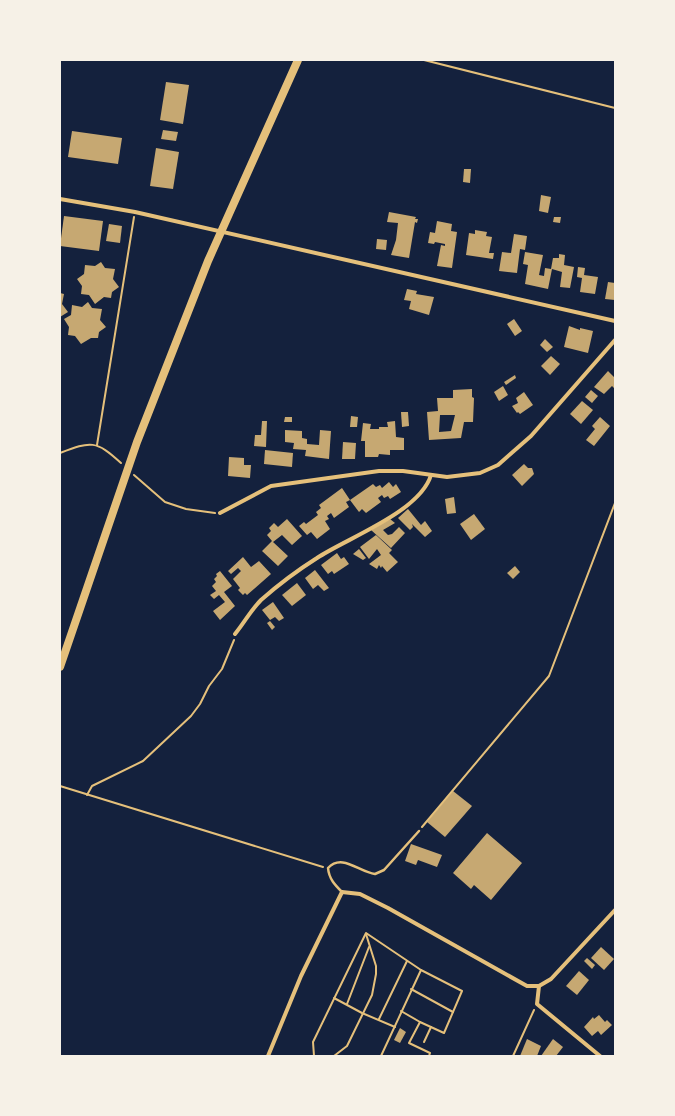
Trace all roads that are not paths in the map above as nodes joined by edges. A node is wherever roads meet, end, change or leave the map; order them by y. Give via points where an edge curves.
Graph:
1 (298, 60) edge
2 (60, 199) edge
3 (615, 321) edge
4 (615, 340) edge
5 (430, 475) junction
6 (220, 513) road end
7 (235, 634) road end
8 (60, 667) edge
9 (419, 831) road end
10 (342, 892) junction
11 (615, 910) edge
12 (539, 986) junction
13 (268, 1056) edge
14 (600, 1056) edge

1 - 8 main road via 208,261 137,442
2 - 3 street via 135,212
4 - 5 street via 531,436 498,465 480,473 447,477
5 - 6 street via 379,471 271,486
5 - 7 street via 429,481 416,496 394,515 317,557 278,586 260,601
9 - 10 lane via 384,870 375,874 339,861 333,863 328,868 333,883
10 - 12 street via 360,894 527,986
10 - 13 street via 301,976
11 - 12 street via 551,979
12 - 14 street via 537,1004

